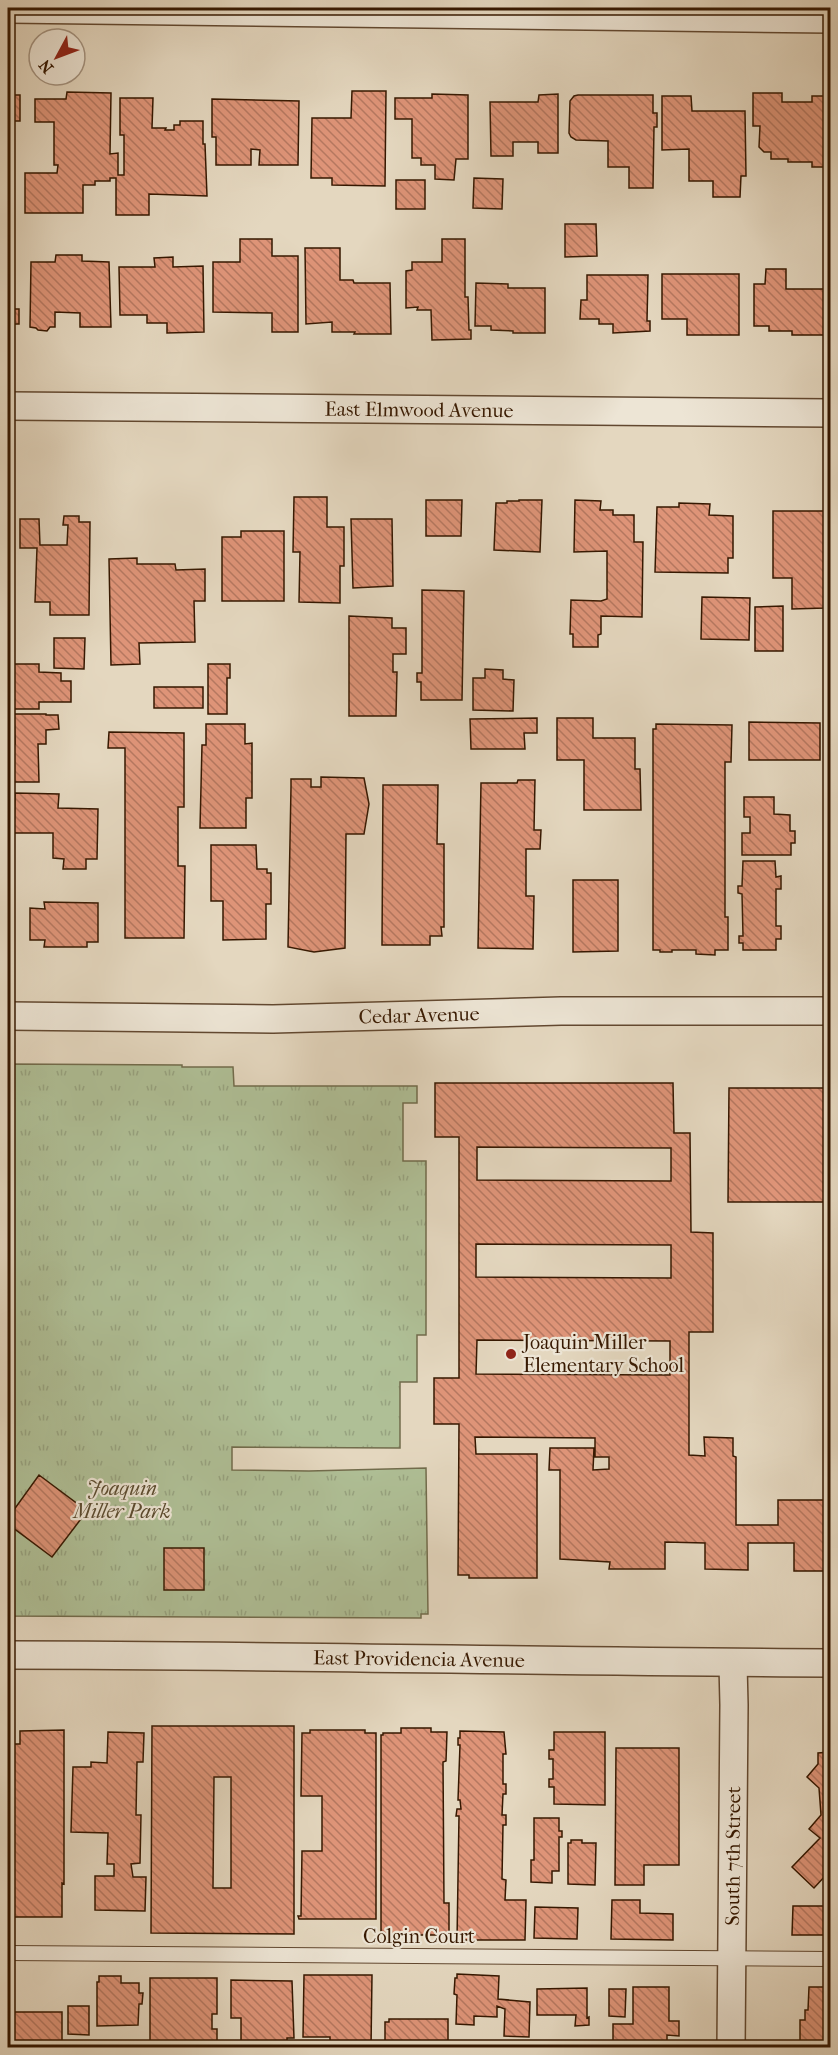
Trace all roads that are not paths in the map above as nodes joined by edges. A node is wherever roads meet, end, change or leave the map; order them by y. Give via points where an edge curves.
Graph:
1 (8, 9) edge
2 (831, 19) edge
3 (8, 406) edge
4 (831, 413) edge
5 (831, 1011) edge
6 (8, 1016) edge
7 (8, 1655) edge
8 (831, 1663) edge
9 (732, 1664) junction
10 (8, 1953) edge
11 (732, 1957) junction
12 (831, 1959) edge
13 (731, 2048) edge

1 - 2 street
3 - 4 street, East Elmwood Avenue
5 - 6 street, Cedar Avenue via 561,1011 273,1019
7 - 9 street, East Providencia Avenue
8 - 9 street, East Providencia Avenue
9 - 11 street, South 7th Street
10 - 11 lane, Colgin Court
11 - 12 lane, Colgin Court
11 - 13 street, South 7th Street

